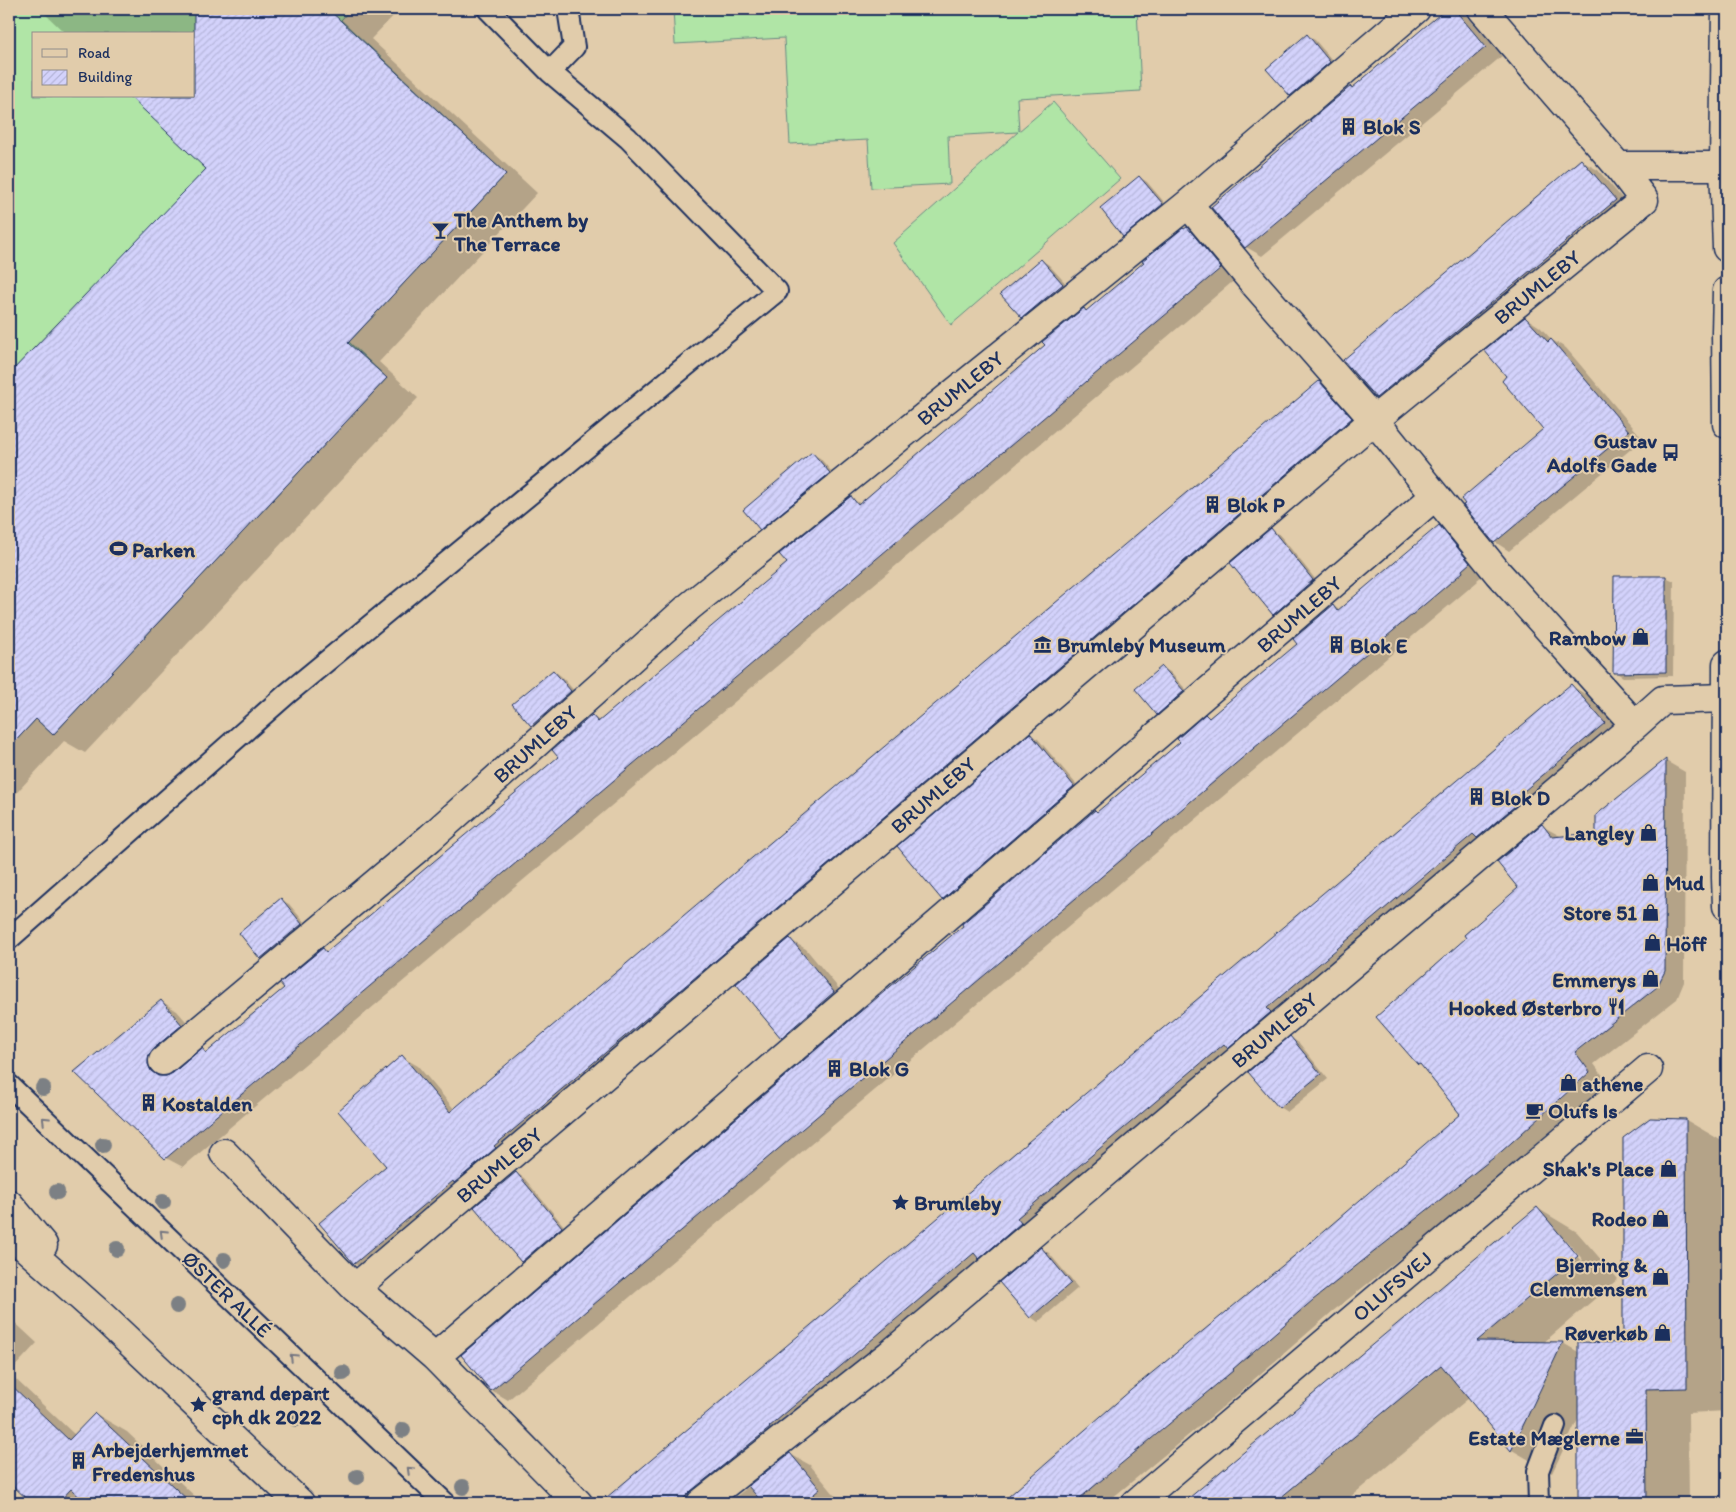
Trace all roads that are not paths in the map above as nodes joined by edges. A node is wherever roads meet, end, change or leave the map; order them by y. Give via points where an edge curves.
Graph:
1 (488, 9) edge
2 (568, 9) edge
3 (1416, 9) edge
4 (1482, 9) edge
5 (1726, 9) edge
6 (550, 72) junction
7 (1618, 166) junction
8 (1726, 166) edge
9 (1188, 204) junction
10 (1727, 248) edge
11 (1727, 291) edge
12 (1374, 420) junction
13 (1727, 424) edge
14 (1435, 496) junction
15 (1727, 664) edge
16 (1727, 698) edge
17 (1636, 725) junction
18 (1726, 878) edge
19 (1727, 906) edge
20 (9, 939) edge
21 (163, 1061) dead end
22 (1648, 1069) dead end
23 (9, 1085) edge
24 (224, 1153) dead end
25 (9, 1204) edge
26 (9, 1233) edge
27 (355, 1288) junction
28 (100, 1314) junction
29 (435, 1357) junction
30 (1555, 1426) dead end
31 (300, 1503) edge
32 (445, 1503) edge
33 (578, 1503) edge
34 (701, 1503) edge
35 (1136, 1503) edge
36 (1538, 1503) edge

1 - 6 lane
2 - 6 lane via 574,47
3 - 9 street, BRUMLEBY
4 - 7 street, BRUMLEBY
5 - 8 street
6 - 20 lane via 628,138 777,291 288,693
7 - 8 street
7 - 12 street, BRUMLEBY via 1644,200
8 - 10 street
9 - 12 street
9 - 21 street, BRUMLEBY via 690,606 430,838
11 - 13 street
12 - 14 street
12 - 27 street, BRUMLEBY
14 - 17 street via 1498,573
14 - 29 street, BRUMLEBY
15 - 16 street
16 - 17 street, BRUMLEBY via 1663,700
16 - 18 street
17 - 34 street, BRUMLEBY via 889,1355
18 - 19 street
22 - 35 street, OLUFSVEJ
32 -> 23 lane, ØSTER ALLÉ
24 - 27 street
25 - 28 street
26 - 28 street
27 - 29 street
28 - 31 street
29 - 33 street
30 - 36 lane via 1538,1471

